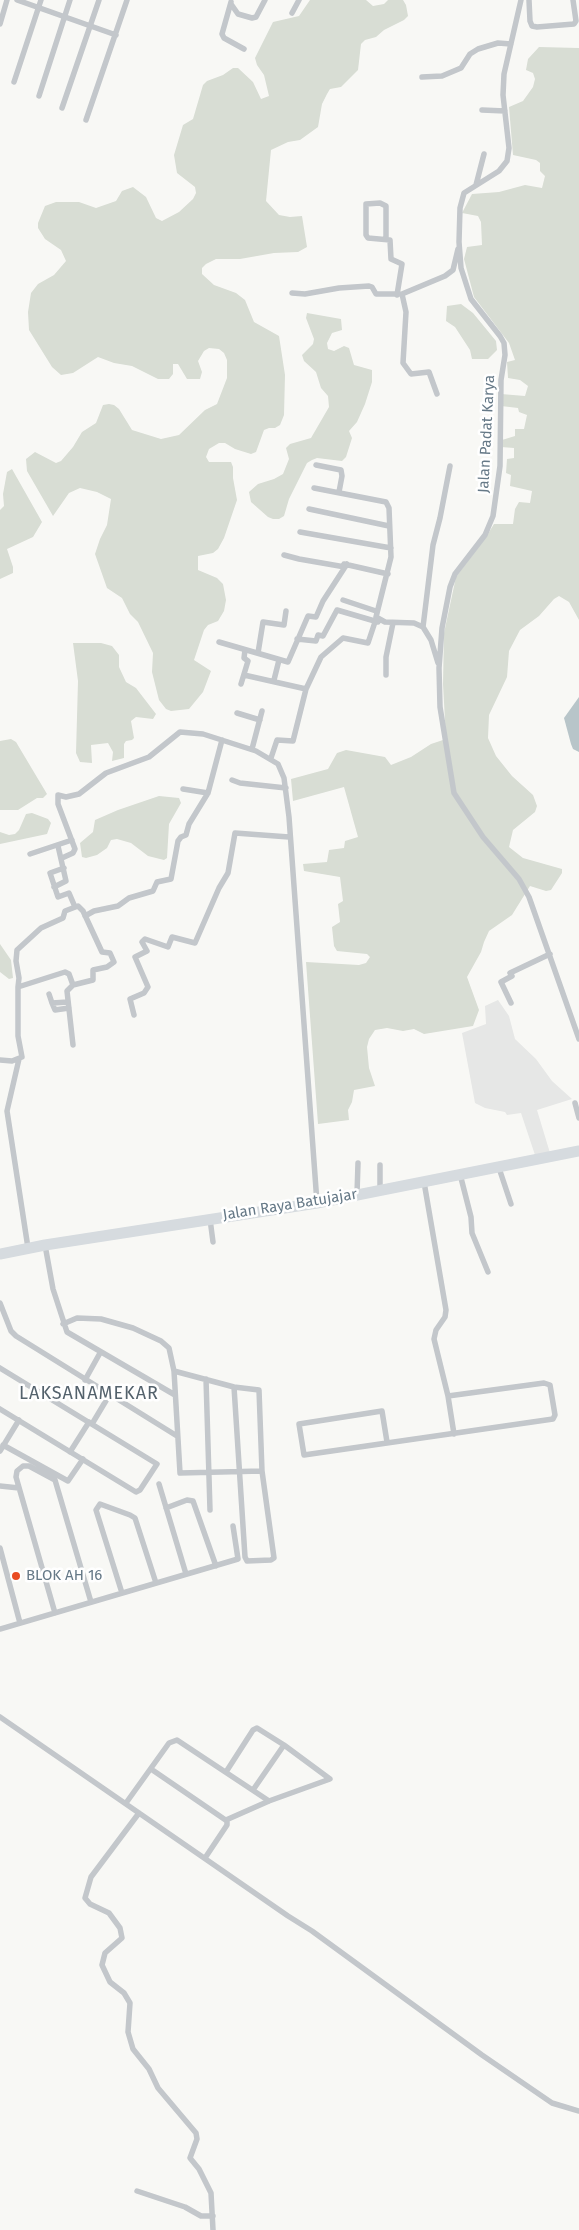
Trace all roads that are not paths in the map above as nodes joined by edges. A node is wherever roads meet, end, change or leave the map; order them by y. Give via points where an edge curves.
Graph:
1 (8, 0) edge
2 (17, 0) edge
3 (41, 0) edge
4 (70, 0) edge
5 (99, 0) edge
6 (127, 0) edge
7 (265, 0) edge
8 (299, 0) edge
9 (521, 0) edge
10 (529, 0) edge
11 (573, 0) edge
12 (232, 1) edge
13 (38, 8) junction
14 (292, 13) dead end
15 (64, 16) junction
16 (0, 24) edge
17 (90, 26) junction
18 (116, 35) junction
19 (511, 44) junction
20 (244, 49) dead end
21 (422, 77) dead end
22 (14, 82) dead end
23 (39, 96) dead end
24 (62, 108) dead end
25 (482, 110) dead end
26 (505, 111) junction
27 (86, 120) dead end
28 (484, 154) dead end
29 (476, 185) junction
30 (386, 238) junction
31 (459, 242) junction
32 (292, 293) dead end
33 (400, 294) junction
34 (437, 394) dead end
35 (316, 465) dead end
36 (450, 466) dead end
37 (314, 488) dead end
38 (339, 492) junction
39 (309, 509) dead end
40 (389, 526) junction
41 (300, 532) dead end
42 (391, 548) junction
43 (284, 555) dead end
44 (330, 561) dead end
45 (346, 566) junction
46 (388, 574) junction
47 (343, 600) dead end
48 (286, 611) dead end
49 (376, 611) junction
50 (375, 622) junction
51 (385, 622) junction
52 (393, 623) junction
53 (423, 627) junction
54 (297, 640) junction
55 (219, 642) dead end
56 (245, 650) junction
57 (258, 653) junction
58 (279, 660) junction
59 (439, 668) junction
60 (244, 675) junction
61 (386, 675) dead end
62 (274, 680) junction
63 (241, 684) dead end
64 (306, 689) junction
65 (262, 712) dead end
66 (236, 713) dead end
67 (260, 720) junction
68 (222, 740) junction
69 (252, 750) junction
70 (271, 758) junction
71 (232, 780) dead end
72 (286, 788) junction
73 (183, 789) dead end
74 (208, 793) junction
75 (289, 837) junction
76 (72, 840) junction
77 (58, 846) junction
78 (30, 854) dead end
79 (62, 858) junction
80 (64, 868) junction
81 (54, 888) junction
82 (75, 907) junction
83 (85, 916) junction
84 (550, 954) junction
85 (73, 985) junction
86 (18, 987) junction
87 (49, 994) dead end
88 (511, 1003) dead end
89 (69, 1005) junction
90 (134, 1014) dead end
91 (579, 1039) edge
92 (73, 1045) dead end
93 (19, 1059) junction
94 (0, 1060) edge
95 (575, 1103) dead end
96 (579, 1118) edge
97 (579, 1151) edge
98 (358, 1164) dead end
99 (380, 1164) dead end
100 (499, 1168) junction
101 (460, 1174) junction
102 (424, 1182) junction
103 (380, 1190) junction
104 (357, 1194) junction
105 (317, 1203) junction
106 (511, 1204) dead end
107 (210, 1219) junction
108 (213, 1242) dead end
109 (45, 1244) junction
110 (28, 1248) junction
111 (0, 1254) edge
112 (488, 1272) dead end
113 (0, 1303) edge
114 (63, 1324) junction
115 (100, 1353) junction
116 (0, 1368) edge
117 (174, 1371) junction
118 (206, 1379) junction
119 (85, 1380) junction
120 (234, 1387) junction
121 (110, 1394) junction
122 (175, 1395) junction
123 (448, 1396) junction
124 (0, 1409) edge
125 (19, 1420) junction
126 (90, 1423) junction
127 (454, 1434) junction
128 (177, 1436) junction
129 (387, 1442) junction
130 (2, 1448) edge
131 (70, 1452) junction
132 (83, 1459) junction
133 (262, 1471) junction
134 (238, 1472) junction
135 (208, 1473) junction
136 (159, 1484) dead end
137 (0, 1486) edge
138 (19, 1488) junction
139 (166, 1508) junction
140 (210, 1510) dead end
141 (233, 1526) dead end
142 (0, 1548) edge
143 (216, 1566) junction
144 (186, 1574) junction
145 (156, 1583) junction
146 (122, 1593) junction
147 (90, 1602) junction
148 (55, 1613) junction
149 (20, 1623) junction
150 (0, 1629) edge
151 (0, 1717) edge
152 (284, 1745) junction
153 (151, 1769) junction
154 (226, 1772) junction
155 (253, 1790) junction
156 (269, 1801) junction
157 (126, 1803) junction
158 (139, 1813) junction
159 (226, 1820) junction
160 (205, 1858) junction
161 (579, 2111) edge
162 (137, 2191) dead end
163 (213, 2216) junction
164 (213, 2230) edge

1 - 16 street
2 - 13 street
3 - 13 street
4 - 15 street
5 - 17 street
6 - 18 street
7 - 12 street via 252,18 238,14 232,8
8 - 14 street
9 - 19 street, Jalan Padat Karya
10 - 11 street via 530,20 532,26 537,27 574,24
12 - 20 street via 222,34
13 - 15 street
13 - 22 street
15 - 17 street
15 - 23 street
17 - 18 street
17 - 24 street
18 - 27 street
19 - 21 street via 498,43 478,49 470,54 461,68 442,76
19 - 26 street, Jalan Padat Karya via 504,74
25 - 26 street
26 - 29 street, Jalan Padat Karya via 509,140 507,161
28 - 29 street
29 - 31 street, Jalan Padat Karya via 462,199
30 - 30 street via 368,238 366,235 366,204 386,206
30 - 33 street via 390,241 392,260 402,264
31 - 33 street via 453,270
31 - 59 street, Jalan Padat Karya via 471,299 504,344 500,466 493,516 485,535 455,574 450,587
32 - 33 street via 369,286 376,294
33 - 34 street via 406,312 403,363 411,374 428,372
35 - 38 street via 341,470
36 - 53 street via 433,545
37 - 38 street
38 - 40 street via 386,502
39 - 40 street
40 - 42 street
41 - 42 street
42 - 46 street
43 - 45 street
44 - 45 street
45 - 46 street
45 - 54 street via 316,617 308,616
46 - 49 street
47 - 49 street
48 - 57 street via 284,625 263,622
49 - 51 street via 377,619
50 - 51 street
50 - 54 street via 337,610 323,636 318,635 316,641
50 - 64 street via 368,643 343,638 322,657
51 - 52 street
52 - 53 street via 414,623
52 - 61 street
53 - 59 street via 431,640
54 - 58 street via 288,662
55 - 56 street
56 - 57 street
56 - 60 street via 244,658 248,661
57 - 58 street
58 - 62 street
59 - 84 street, Jalan Padat Karya via 443,738 454,793 483,837 519,879
60 - 62 street
60 - 63 street
62 - 64 street
64 - 70 street via 293,741 276,741
65 - 67 street
66 - 67 street
67 - 69 street
68 - 69 street
68 - 74 street
68 - 76 street via 180,732 149,757 106,773 79,794 58,795 58,804
69 - 70 street
70 - 72 street via 280,768
71 - 72 street
72 - 75 street
73 - 74 street
74 - 83 street via 186,835 179,838 171,879 157,882 153,891
75 - 90 street via 234,833 228,875 195,943 172,937 168,947 145,939 142,942 147,951 135,957 148,987 144,993 130,999
75 - 105 street
76 - 77 street
76 - 79 street via 76,851
77 - 78 street
77 - 79 street
79 - 80 street
80 - 81 street via 66,882
80 - 81 street via 50,873
81 - 82 street via 58,897 69,893
82 - 83 street via 80,906
82 - 86 street via 65,911 63,918 41,928 16,950
83 - 85 street via 102,952 110,953 114,962 107,968 92,970 93,980
84 - 88 street via 510,973 512,976 501,982
84 - 91 street, Jalan Padat Karya
85 - 86 street via 65,972
85 - 89 street via 67,990
86 - 93 street via 18,1036 22,1057
87 - 89 street via 52,1003
89 - 92 street
93 - 94 street
93 - 110 street via 7,1110
95 - 96 street
97 - 100 highway, Jalan Raya Batujajar
98 - 104 street
99 - 103 street
100 - 101 highway, Jalan Raya Batujajar
100 - 106 street
101 - 102 highway, Jalan Raya Batujajar
101 - 112 street via 472,1233
102 - 103 highway, Jalan Raya Batujajar
102 - 123 street via 446,1310 434,1339
103 - 104 highway, Jalan Raya Batujajar
104 - 105 highway, Jalan Raya Batujajar
105 - 107 highway, Jalan Raya Batujajar
107 - 108 street
107 - 109 highway, Jalan Raya Batujajar
109 - 110 highway, Jalan Raya Batujajar
109 - 114 street
110 - 111 highway, Jalan Raya Batujajar
113 - 119 street via 16,1336
114 - 115 street via 67,1332
114 - 117 street via 74,1318 90,1318 133,1328 167,1345
115 - 119 street
115 - 122 street
116 - 126 street
117 - 118 street
117 - 122 street
118 - 120 street
118 - 135 street
119 - 121 street
120 - 133 street via 259,1390
120 - 134 street
121 - 126 street
121 - 128 street
122 - 128 street
123 - 127 street
123 - 127 street via 544,1382 550,1385 555,1415 552,1419
124 - 125 street
125 - 130 street
125 - 131 street
126 - 131 street
126 - 132 street via 157,1464 136,1492
127 - 129 street
128 - 135 street via 180,1473
129 - 129 street via 382,1411 299,1424 304,1455
130 - 132 street via 68,1481
131 - 132 street
133 - 134 street
133 - 134 street via 274,1558 247,1562
134 - 135 street
135 - 140 street
136 - 139 street
137 - 138 street
138 - 147 street via 16,1474 23,1466 55,1480
138 - 148 street
139 - 143 street via 193,1501
139 - 144 street
141 - 143 street via 239,1558
142 - 149 street
143 - 144 street
144 - 145 street
145 - 146 street
145 - 146 street via 134,1518 100,1504 96,1510
146 - 147 street
147 - 148 street
148 - 149 street
149 - 150 street
151 - 157 street
152 - 154 street via 260,1729 254,1729
152 - 155 street
152 - 156 street via 330,1779
153 - 154 street via 170,1743 176,1740
153 - 157 street
153 - 159 street
154 - 155 street
155 - 156 street
156 - 159 street
157 - 158 street
158 - 160 street
158 - 163 street via 91,1877 85,1898 109,1913 120,1928 122,1938 105,1953 102,1965 110,1982 130,2002 130,2043 158,2088 196,2133 190,2158 211,2193
159 - 160 street via 227,1825
160 - 161 street via 312,1930 552,2103
162 - 163 street via 185,2207 201,2216
163 - 164 street

